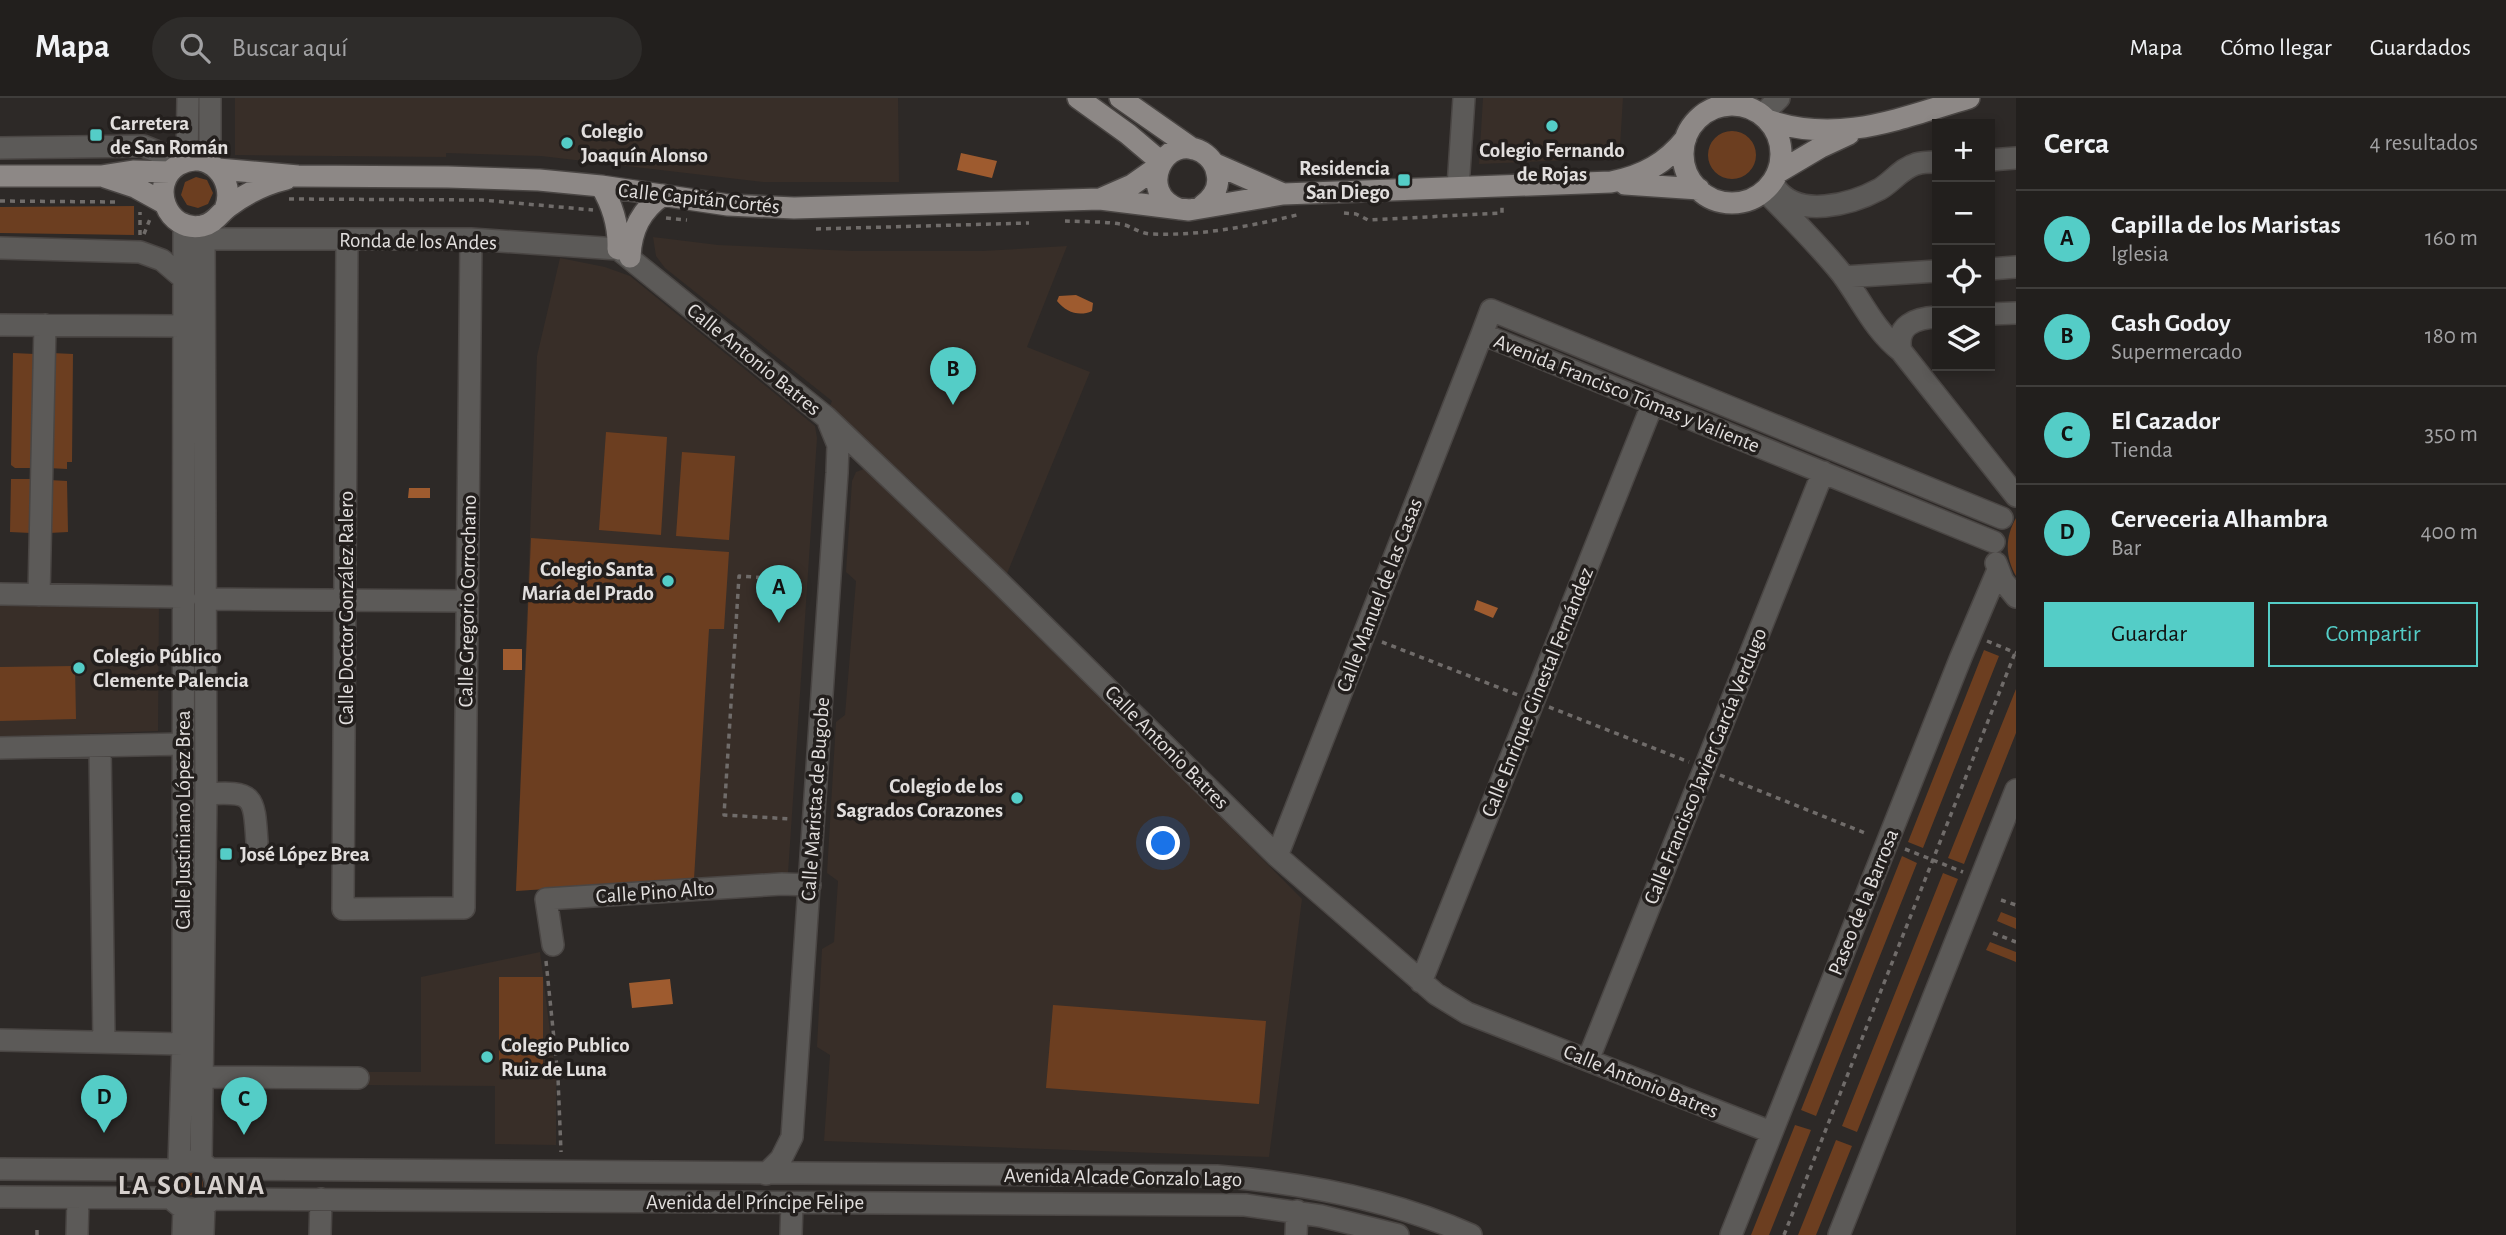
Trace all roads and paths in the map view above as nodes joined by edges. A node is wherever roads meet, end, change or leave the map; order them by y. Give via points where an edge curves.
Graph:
1 (187, 98) edge
2 (210, 98) edge
3 (1078, 98) edge
4 (1120, 98) edge
5 (1464, 98) edge
6 (1779, 98) edge
7 (1969, 98) edge
8 (1725, 102) edge
9 (1765, 118) junction
10 (1869, 127) junction
11 (1686, 138) junction
12 (0, 148) edge
13 (1194, 149) junction
14 (2016, 158) edge
15 (1995, 160) edge
16 (1932, 162) edge
17 (1213, 163) junction
18 (1160, 164) junction
19 (214, 166) junction
20 (178, 167) junction
21 (0, 176) edge
22 (102, 176) junction
23 (298, 176) junction
24 (1594, 182) junction
25 (1771, 182) junction
26 (601, 186) junction
27 (1458, 187) junction
28 (1699, 190) junction
29 (1283, 194) junction
30 (663, 195) junction
31 (1100, 199) junction
32 (0, 201) edge
33 (127, 203) dead end
34 (140, 203) dead end
35 (164, 203) junction
36 (1202, 206) junction
37 (1179, 208) junction
38 (225, 209) junction
39 (197, 230) junction
40 (347, 239) junction
41 (471, 239) junction
42 (0, 248) edge
43 (139, 252) junction
44 (624, 253) junction
45 (2016, 267) edge
46 (1995, 269) edge
47 (1932, 271) edge
48 (1844, 277) junction
49 (183, 278) junction
50 (2016, 313) edge
51 (1995, 314) edge
52 (1932, 317) edge
53 (0, 325) edge
54 (45, 325) junction
55 (184, 326) junction
56 (1482, 334) junction
57 (1901, 351) junction
58 (1653, 403) junction
59 (826, 417) junction
60 (1823, 472) junction
61 (2016, 498) edge
62 (2001, 518) junction
63 (1994, 542) junction
64 (1998, 570) junction
65 (781, 579) dead end
66 (0, 594) edge
67 (39, 595) junction
68 (183, 597) junction
69 (2016, 597) edge
70 (204, 598) junction
71 (346, 600) junction
72 (466, 601) junction
73 (1363, 635) junction
74 (1982, 639) dead end
75 (2016, 653) edge
76 (1520, 695) dead end
77 (1547, 706) dead end
78 (183, 744) junction
79 (100, 746) junction
80 (0, 748) edge
81 (1690, 763) dead end
82 (1718, 774) dead end
83 (2016, 790) edge
84 (206, 794) junction
85 (792, 819) dead end
86 (1865, 833) dead end
87 (257, 842) dead end
88 (1900, 847) dead end
89 (1277, 856) junction
90 (1933, 860) junction
91 (1965, 873) dead end
92 (810, 885) junction
93 (2001, 900) dead end
94 (2016, 905) edge
95 (410, 908) joint
96 (1993, 933) dead end
97 (2016, 942) edge
98 (549, 951) joint
99 (1421, 982) junction
100 (0, 1040) edge
101 (104, 1042) junction
102 (183, 1044) junction
103 (1588, 1060) junction
104 (202, 1077) junction
105 (358, 1078) dead end
106 (1771, 1132) junction
107 (205, 1166) junction
108 (176, 1167) junction
109 (0, 1169) edge
110 (562, 1172) junction
111 (766, 1174) junction
112 (0, 1197) edge
113 (78, 1198) junction
114 (321, 1199) junction
115 (193, 1203) junction
116 (792, 1203) junction
117 (1297, 1211) junction
118 (37, 1228) dead end
119 (37, 1235) edge
120 (77, 1235) edge
121 (183, 1235) edge
122 (203, 1235) edge
123 (320, 1235) edge
124 (791, 1235) edge
125 (1296, 1235) edge
126 (1398, 1235) edge
127 (1471, 1235) edge
128 (1731, 1235) edge
129 (1784, 1235) edge
130 (1839, 1235) edge

1 - 20 street
2 - 19 street
3 - 18 main road
4 - 13 main road
5 - 27 street
6 - 9 street
7 - 10 main road
8 - 9 main road, Calle Capitán Cortés
8 - 11 main road, Calle Capitán Cortés via 1701,117
9 - 10 main road, Calle Capitán Cortés via 1816,131
9 - 25 main road via 1780,143 1781,156
10 - 25 main road, Calle Capitán Cortés via 1821,147
11 - 24 main road, Calle Capitán Cortés via 1670,157 1645,173
11 - 28 main road via 1685,164
12 - 20 street, Calle Capitán Cortés via 143,146
13 - 17 main road, Calle Capitán Cortés
13 - 18 main road, Calle Capitán Cortés via 1175,151
14 - 15 street
16 - 25 street via 1916,164 1870,194 1839,204 1796,203
17 - 29 main road, Calle Capitán Cortés
17 - 36 main road via 1217,187
18 - 31 main road, Calle Capitán Cortés via 1132,185
18 - 37 main road via 1158,190
19 - 20 main road, Calle Capitán Cortés via 197,160
19 - 23 main road, Calle Capitán Cortés
19 - 38 main road via 229,190
20 - 22 main road, Calle Capitán Cortés
20 - 35 main road via 163,190
21 - 22 main road, Calle Capitán Cortés
22 - 35 main road, Calle Capitán Cortés
23 - 26 main road, Calle Capitán Cortés via 539,180
23 - 38 main road, Calle Capitán Cortés via 271,182
24 - 27 main road, Calle Capitán Cortés
24 - 28 main road, Calle Capitán Cortés
25 - 28 main road, Calle Capitán Cortés via 1749,200 1732,202
25 - 48 street
26 - 30 main road, Calle Capitán Cortés
26 - 44 main road via 614,212
27 - 29 main road, Calle Capitán Cortés
29 - 36 main road, Calle Capitán Cortés
30 - 31 main road, Calle Capitán Cortés via 728,205 794,208
30 - 44 main road via 639,219
31 - 37 main road, Calle Capitán Cortés
32 - 33 path
34 - 43 path
35 - 39 main road, Calle Capitán Cortés via 173,217
36 - 37 main road, Calle Capitán Cortés
38 - 39 main road, Calle Capitán Cortés
39 - 40 street, Ronda de los Andes
39 - 49 street, Calle Justiniano López Brea
39 - 70 street, Calle Justiniano López Brea
40 - 41 street, Ronda de los Andes
40 - 71 street, Calle Doctor González Ralero
41 - 44 street, Ronda de los Andes
41 - 72 street, Calle Gregorio Corrochano
42 - 43 street
43 - 49 street via 162,260
44 - 59 street, Calle Antonio Batres
45 - 46 street
47 - 48 street
48 - 57 street via 1880,331
49 - 55 street, Calle Justiniano López Brea
50 - 51 street
52 - 57 street via 1906,326 1900,338
53 - 54 street
54 - 55 street
54 - 67 street
55 - 68 street, Calle Justiniano López Brea
56 - 58 street, Avenida Francisco Tómas y Valiente
56 - 62 street, Avenida Francisco Tómas y Valiente via 1491,310
56 - 73 street, Calle Manuel de las Casas
57 - 61 street
58 - 60 street, Avenida Francisco Tómas y Valiente
58 - 99 street, Calle Enrique Ginestal Fernández
59 - 89 street, Calle Antonio Batres
59 - 92 street, Calle Maristas de Bugobe via 838,445
60 - 63 street, Avenida Francisco Tómas y Valiente
60 - 103 street, Calle Francisco Javier García Verdugo
61 - 62 street
62 - 63 street
63 - 64 street
64 - 69 street
64 - 106 street, Paseo de la Barrosa
65 - 85 path via 739,576 724,815
66 - 67 street
67 - 68 street
68 - 78 street, Calle Justiniano López Brea
70 - 71 street
70 - 84 street, Calle Justiniano López Brea
71 - 72 street
71 - 95 street, Calle Doctor González Ralero via 343,909
72 - 95 street, Calle Gregorio Corrochano via 464,908
73 - 76 path
73 - 89 street, Calle Manuel de las Casas
74 - 75 path
75 - 90 path
77 - 81 path
78 - 79 street
78 - 102 street, Calle Justiniano López Brea
79 - 80 street
79 - 101 street
82 - 86 path
83 - 130 street
84 - 87 street via 239,793 250,800
84 - 104 street, Calle Justiniano López Brea
88 - 90 path
89 - 99 street, Calle Antonio Batres
90 - 91 path
90 - 129 path
92 - 98 street, Calle Pino Alto via 546,899
92 - 111 street, Calle Maristas de Bugobe via 792,1137 781,1159
93 - 94 path
96 - 97 path
98 - 110 path
99 - 103 street, Calle Antonio Batres via 1467,1013
100 - 101 street
101 - 102 street
102 - 108 street, Calle Justiniano López Brea
103 - 106 street, Calle Antonio Batres
104 - 105 street
104 - 107 street, Calle Justiniano López Brea
106 - 128 street, Paseo de la Barrosa
107 - 108 street via 190,1160
107 - 110 street, Avenida del Príncipe Felipe
107 - 115 street via 216,1183
108 - 109 street
108 - 115 street via 167,1185
110 - 111 street, Avenida del Príncipe Felipe
111 - 127 street, Avenida Alcade Gonzalo Lago via 1175,1175 1260,1180 1376,1202
112 - 113 street, Avenida del Príncipe Felipe
113 - 115 street, Avenida del Príncipe Felipe
113 - 120 street
114 - 115 street, Avenida del Príncipe Felipe
114 - 116 street, Avenida del Príncipe Felipe
114 - 123 street
115 - 121 street
115 - 122 street
116 - 117 street, Avenida del Príncipe Felipe via 1245,1205
116 - 124 street
117 - 125 street
117 - 126 street
118 - 119 path

